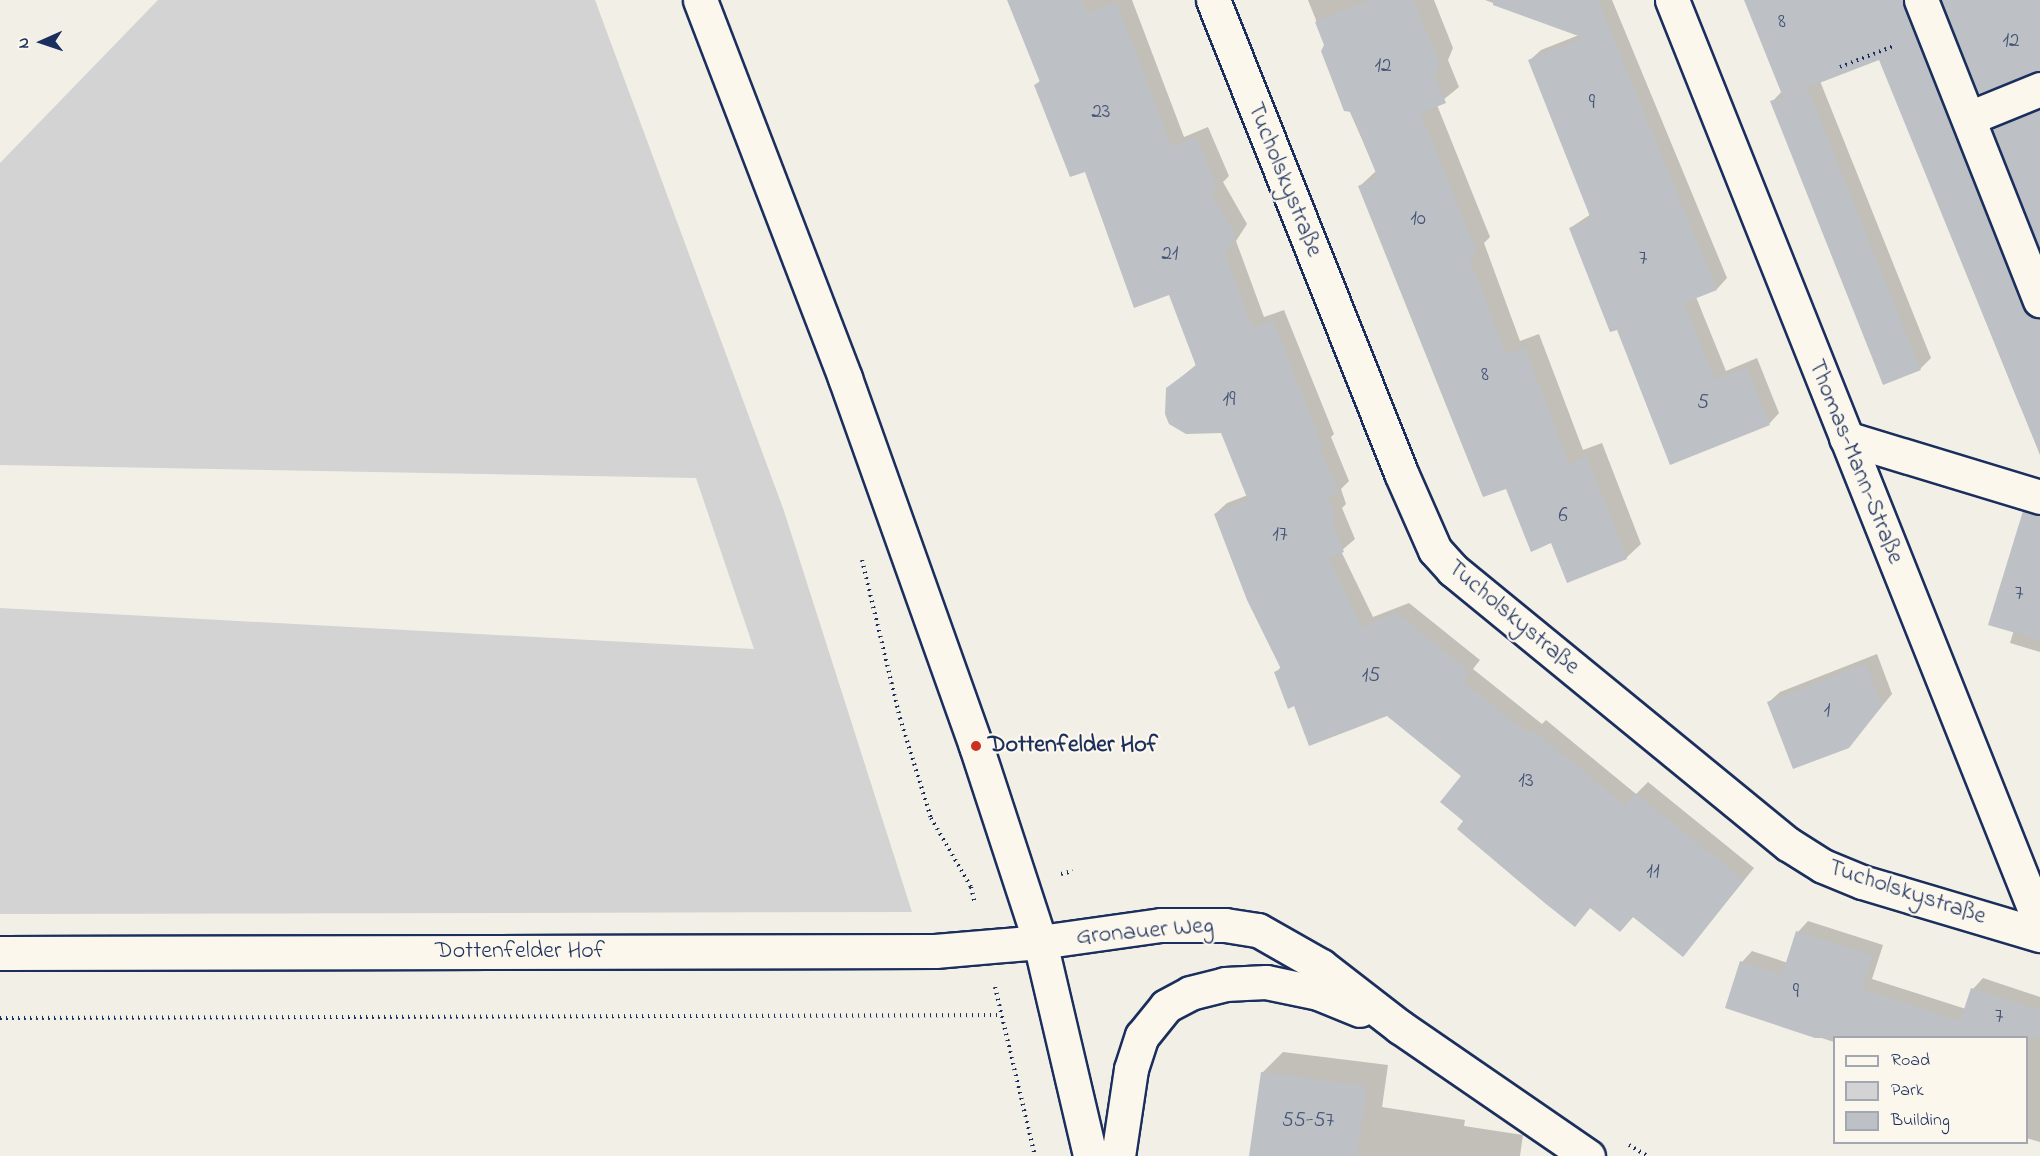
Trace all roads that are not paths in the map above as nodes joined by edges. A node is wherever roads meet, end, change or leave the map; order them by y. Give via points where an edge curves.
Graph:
1 (700, 0) edge
2 (1213, 0) edge
3 (1672, 0) edge
4 (1922, 0) edge
5 (2040, 89) edge
6 (1969, 118) junction
7 (2040, 300) edge
8 (1846, 438) junction
9 (2040, 497) edge
10 (2040, 923) edge
11 (2040, 935) edge
12 (1040, 942) junction
13 (0, 953) edge
14 (1400, 1027) junction
15 (1554, 1146) edge
16 (1090, 1156) edge
17 (1118, 1156) edge
18 (1588, 1156) edge

1 - 12 street via 927,603
2 - 11 street, Tucholskystraße via 1401,474 1435,550 1462,578 1796,850 1862,882
3 - 8 street, Thomas-Mann-Straße
4 - 6 street
5 - 6 street
6 - 7 street
8 - 9 street
8 - 10 street, Thomas-Mann-Straße
12 - 13 street, Dottenfelder Hof via 923,951
12 - 14 street, Gronauer Weg via 1197,922 1258,930 1321,966
12 - 16 street
14 - 15 street, Gronauer Weg
14 - 17 street, Gronauer Weg via 1318,993 1266,982 1225,984 1190,993 1166,1006 1142,1036 1131,1069
15 - 18 street, Gronauer Weg

